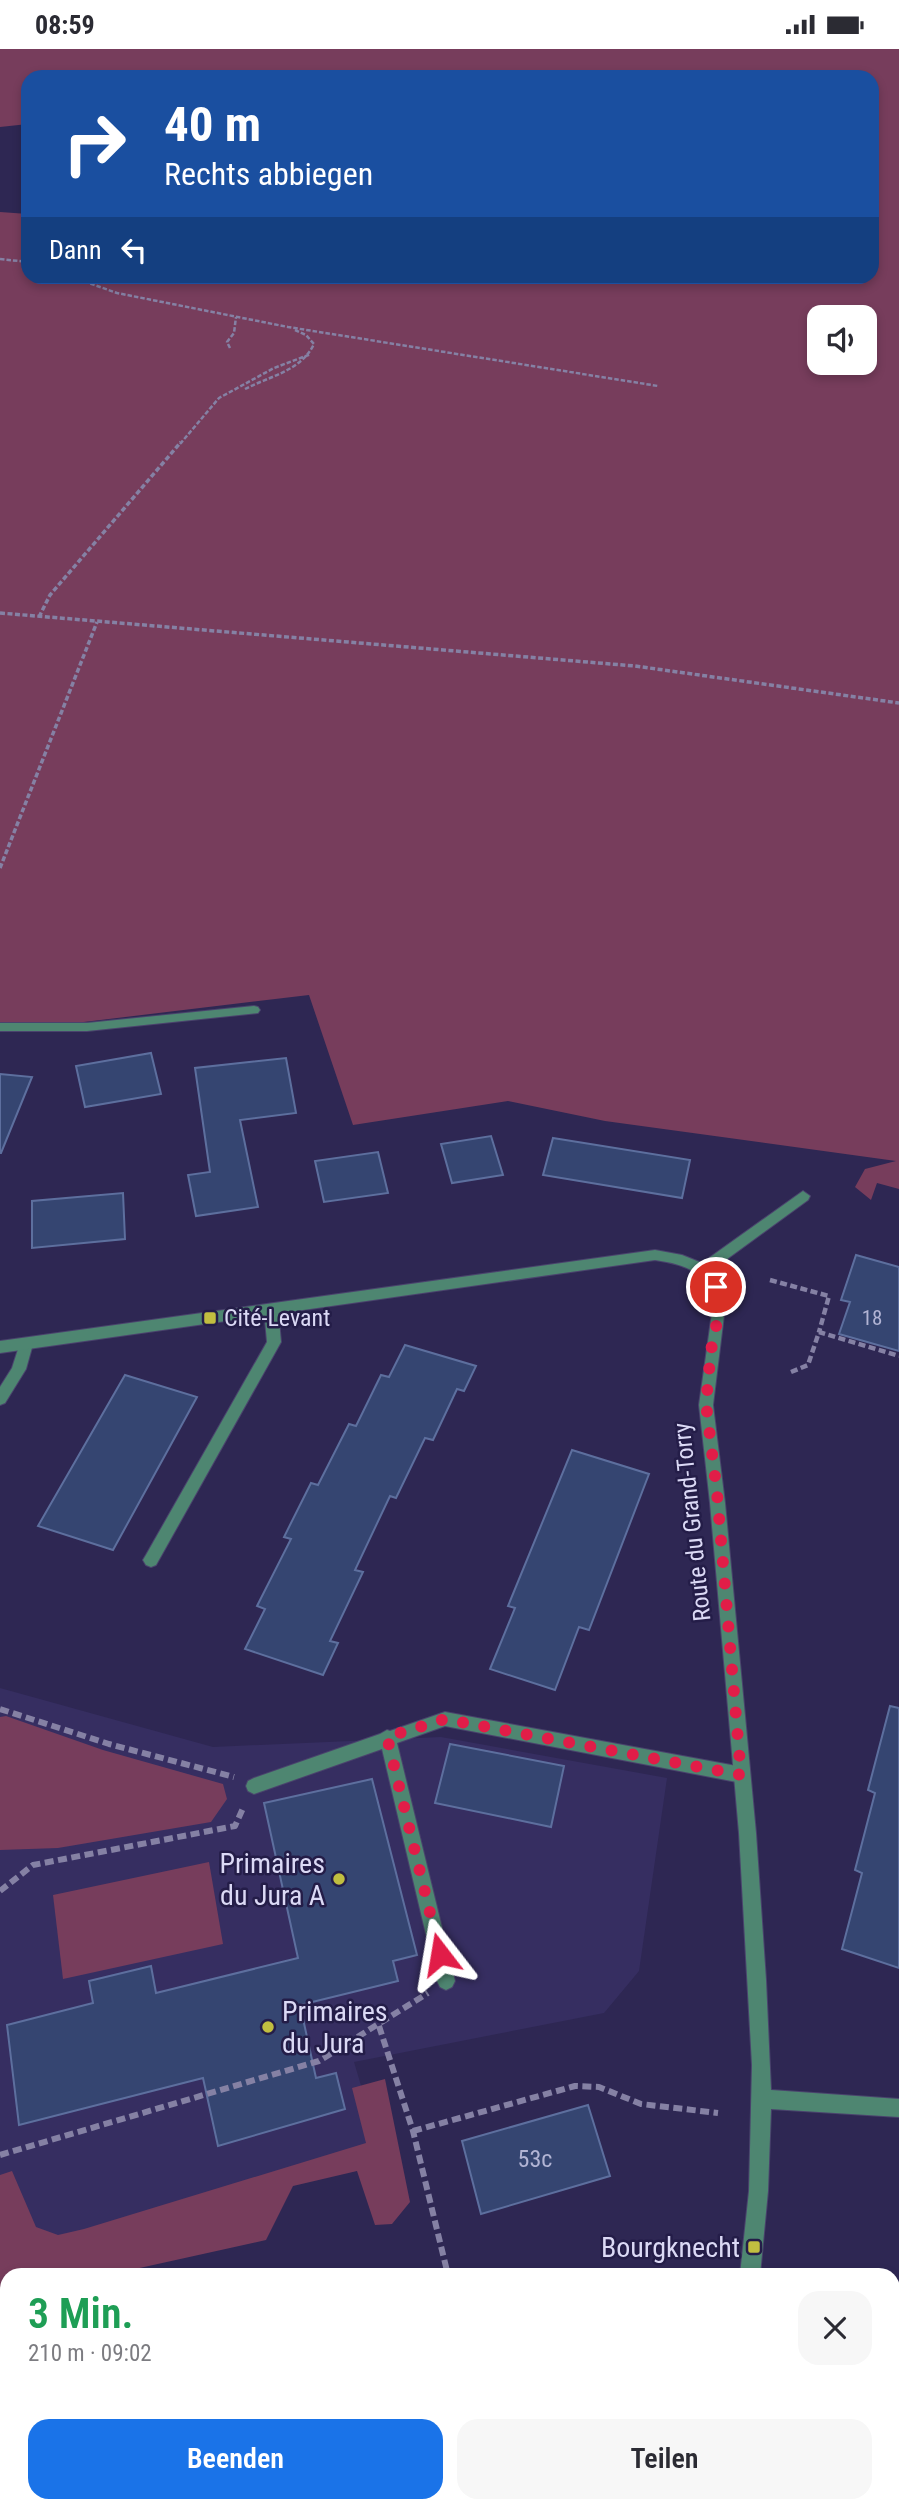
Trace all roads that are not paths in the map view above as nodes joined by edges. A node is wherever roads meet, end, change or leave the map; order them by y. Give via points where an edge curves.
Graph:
1 (254, 1010) dead end
2 (0, 1027) edge
3 (803, 1196) dead end
4 (701, 1271) junction
5 (271, 1309) junction
6 (26, 1345) junction
7 (0, 1347) edge
8 (0, 1399) edge
9 (151, 1560) dead end
10 (387, 1737) junction
11 (741, 1775) junction
12 (254, 1786) road end
13 (446, 1981) road end
14 (763, 2099) junction
15 (899, 2108) edge
16 (751, 2268) edge

1 - 2 street via 87,1027
3 - 4 street
4 - 5 street via 679,1257 655,1255
4 - 11 street, Route du Grand-Torry via 716,1287 720,1308 706,1404
5 - 6 street
5 - 9 street via 274,1342
6 - 7 street
6 - 8 street via 19,1369
10 - 11 street via 445,1719
10 - 12 street
10 - 13 street
11 - 14 street, Route du Grand-Torry
14 - 15 street
14 - 16 street, Route du Grand-Torry

